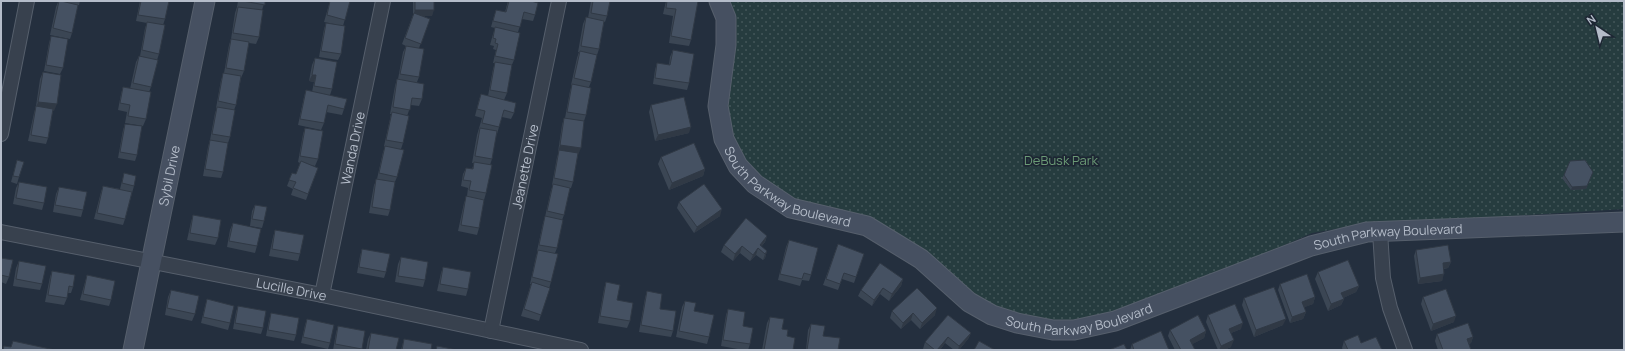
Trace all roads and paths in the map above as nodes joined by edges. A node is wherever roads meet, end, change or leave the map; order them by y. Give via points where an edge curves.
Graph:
1 (27, 1) edge
2 (205, 1) edge
3 (383, 1) edge
4 (559, 1) edge
5 (719, 1) edge
6 (1, 134) edge
7 (1624, 222) edge
8 (1, 232) edge
9 (1380, 232) junction
10 (152, 261) junction
11 (322, 295) junction
12 (491, 331) junction
13 (133, 350) edge
14 (581, 350) edge
15 (1405, 350) edge

1 - 6 street
2 - 10 street, Sybil Drive
3 - 11 street, Wanda Drive
4 - 12 street, Jeanette Drive
5 - 9 street, South Parkway Boulevard via 726,18 726,45 718,106 724,139 738,166 755,184 790,208 867,226 921,259 969,302 1004,319 1053,330 1081,329 1115,320 1311,246 1367,232
7 - 9 street, South Parkway Boulevard
8 - 10 street, Lucille Drive
9 - 15 street via 1385,285 1392,315
10 - 11 street, Lucille Drive
10 - 13 street, Sybil Drive
11 - 12 street, Lucille Drive
12 - 14 street, Lucille Drive

